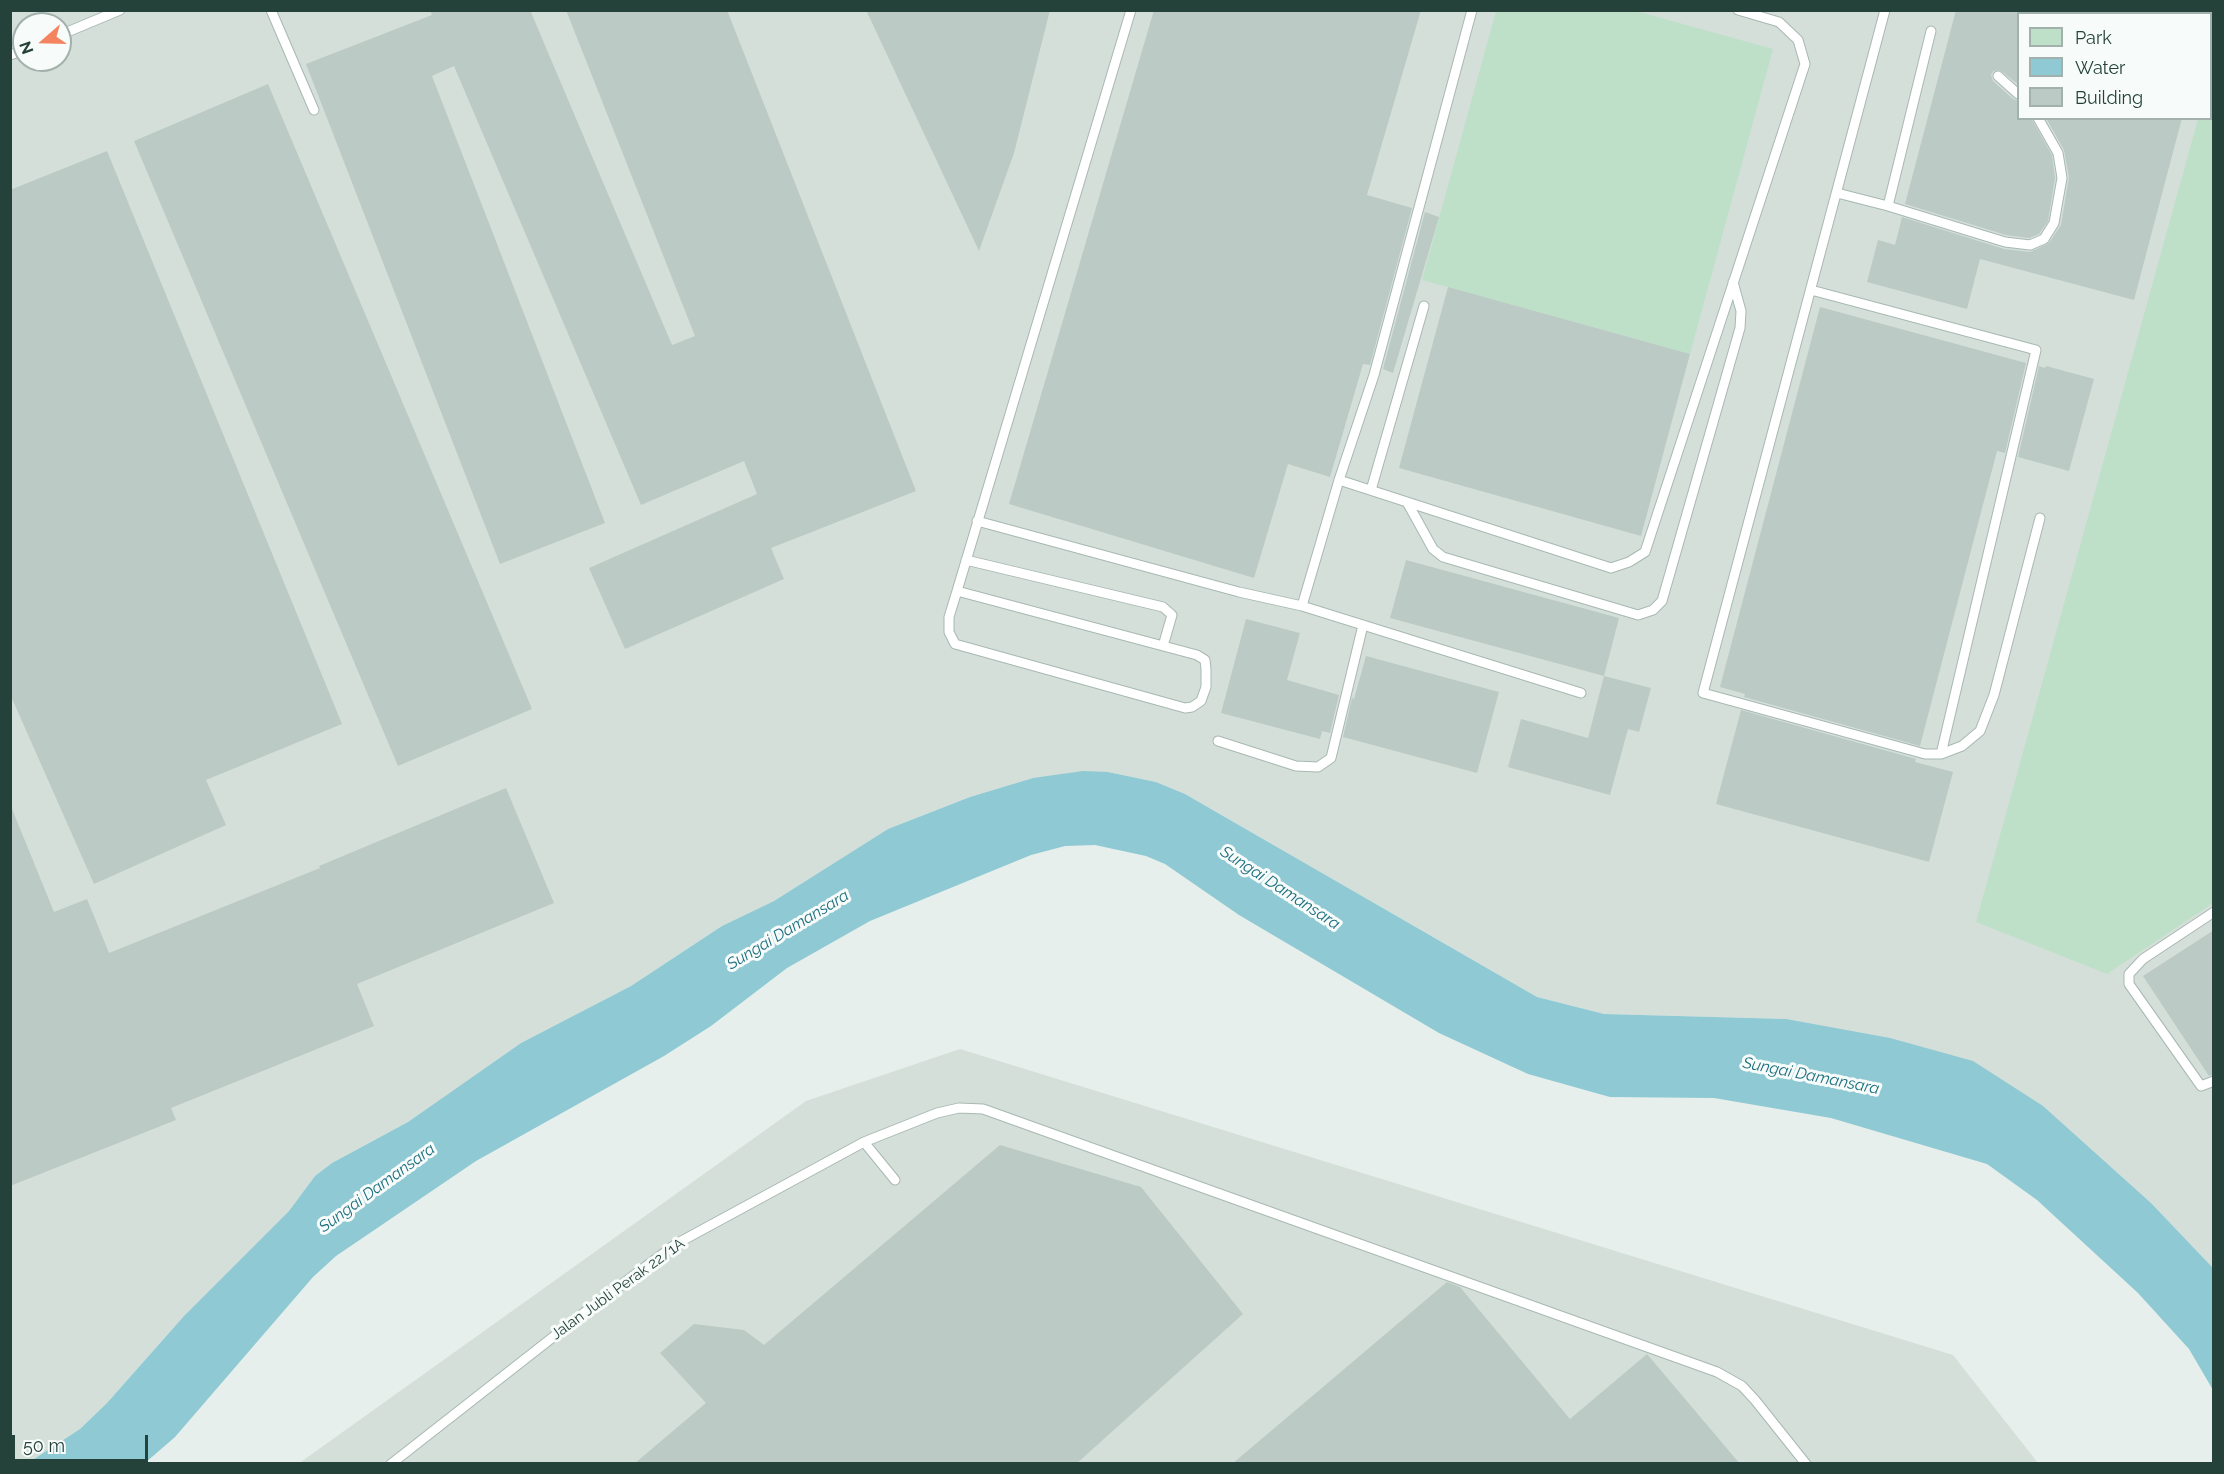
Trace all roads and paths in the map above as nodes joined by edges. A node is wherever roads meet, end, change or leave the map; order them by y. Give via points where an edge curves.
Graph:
1 (120, 10) edge
2 (271, 10) edge
3 (1131, 10) edge
4 (1472, 10) edge
5 (1738, 10) edge
6 (1885, 10) edge
7 (72, 30) edge
8 (1930, 32) dead end
9 (1998, 76) dead end
10 (2017, 92) edge
11 (314, 110) dead end
12 (2039, 120) edge
13 (1837, 193) junction
14 (1888, 206) junction
15 (1733, 282) junction
16 (1811, 290) junction
17 (1424, 306) dead end
18 (1339, 480) junction
19 (1371, 490) junction
20 (1407, 502) junction
21 (2040, 518) dead end
22 (977, 521) junction
23 (966, 560) junction
24 (957, 591) junction
25 (1302, 606) junction
26 (1363, 625) junction
27 (1163, 646) junction
28 (1581, 693) dead end
29 (1218, 741) dead end
30 (1941, 754) junction
31 (2214, 912) edge
32 (2214, 1082) edge
33 (864, 1142) junction
34 (895, 1180) dead end
35 (391, 1464) edge
36 (1806, 1464) edge

1 - 7 lane
2 - 11 lane
3 - 22 lane
4 - 18 lane via 1374,375
5 - 15 lane via 1779,22 1798,40 1805,64
6 - 13 lane
8 - 14 lane
9 - 10 lane
12 - 14 lane via 2058,153 2062,178 2054,223 2044,239 2030,245 2005,242
13 - 14 lane
13 - 16 lane
15 - 20 lane via 1645,552 1611,568
15 - 20 lane via 1741,311 1740,328 1662,601 1653,610 1638,615 1443,557 1433,549
16 - 30 lane via 2036,350
16 - 30 lane via 1703,693 1925,754
17 - 19 lane
18 - 19 lane
18 - 25 lane
19 - 20 lane
21 - 30 lane via 1994,695 1980,731 1962,746
22 - 23 lane
22 - 25 lane
23 - 24 lane
23 - 27 lane via 1163,607 1172,615
24 - 27 lane
24 - 27 lane via 949,632 955,644 1192,707 1201,701 1206,687 1205,660
25 - 26 lane
26 - 28 lane
26 - 29 lane via 1331,758 1317,767 1296,766
31 - 32 lane via 2143,959 2129,975 2129,984 2201,1086
33 - 34 lane
33 - 35 lane, Jalan Jubli Perak 22/1A via 676,1245
33 - 36 lane, Jalan Jubli Perak 22/1A via 937,1113 959,1108 983,1109 1717,1372 1742,1386

